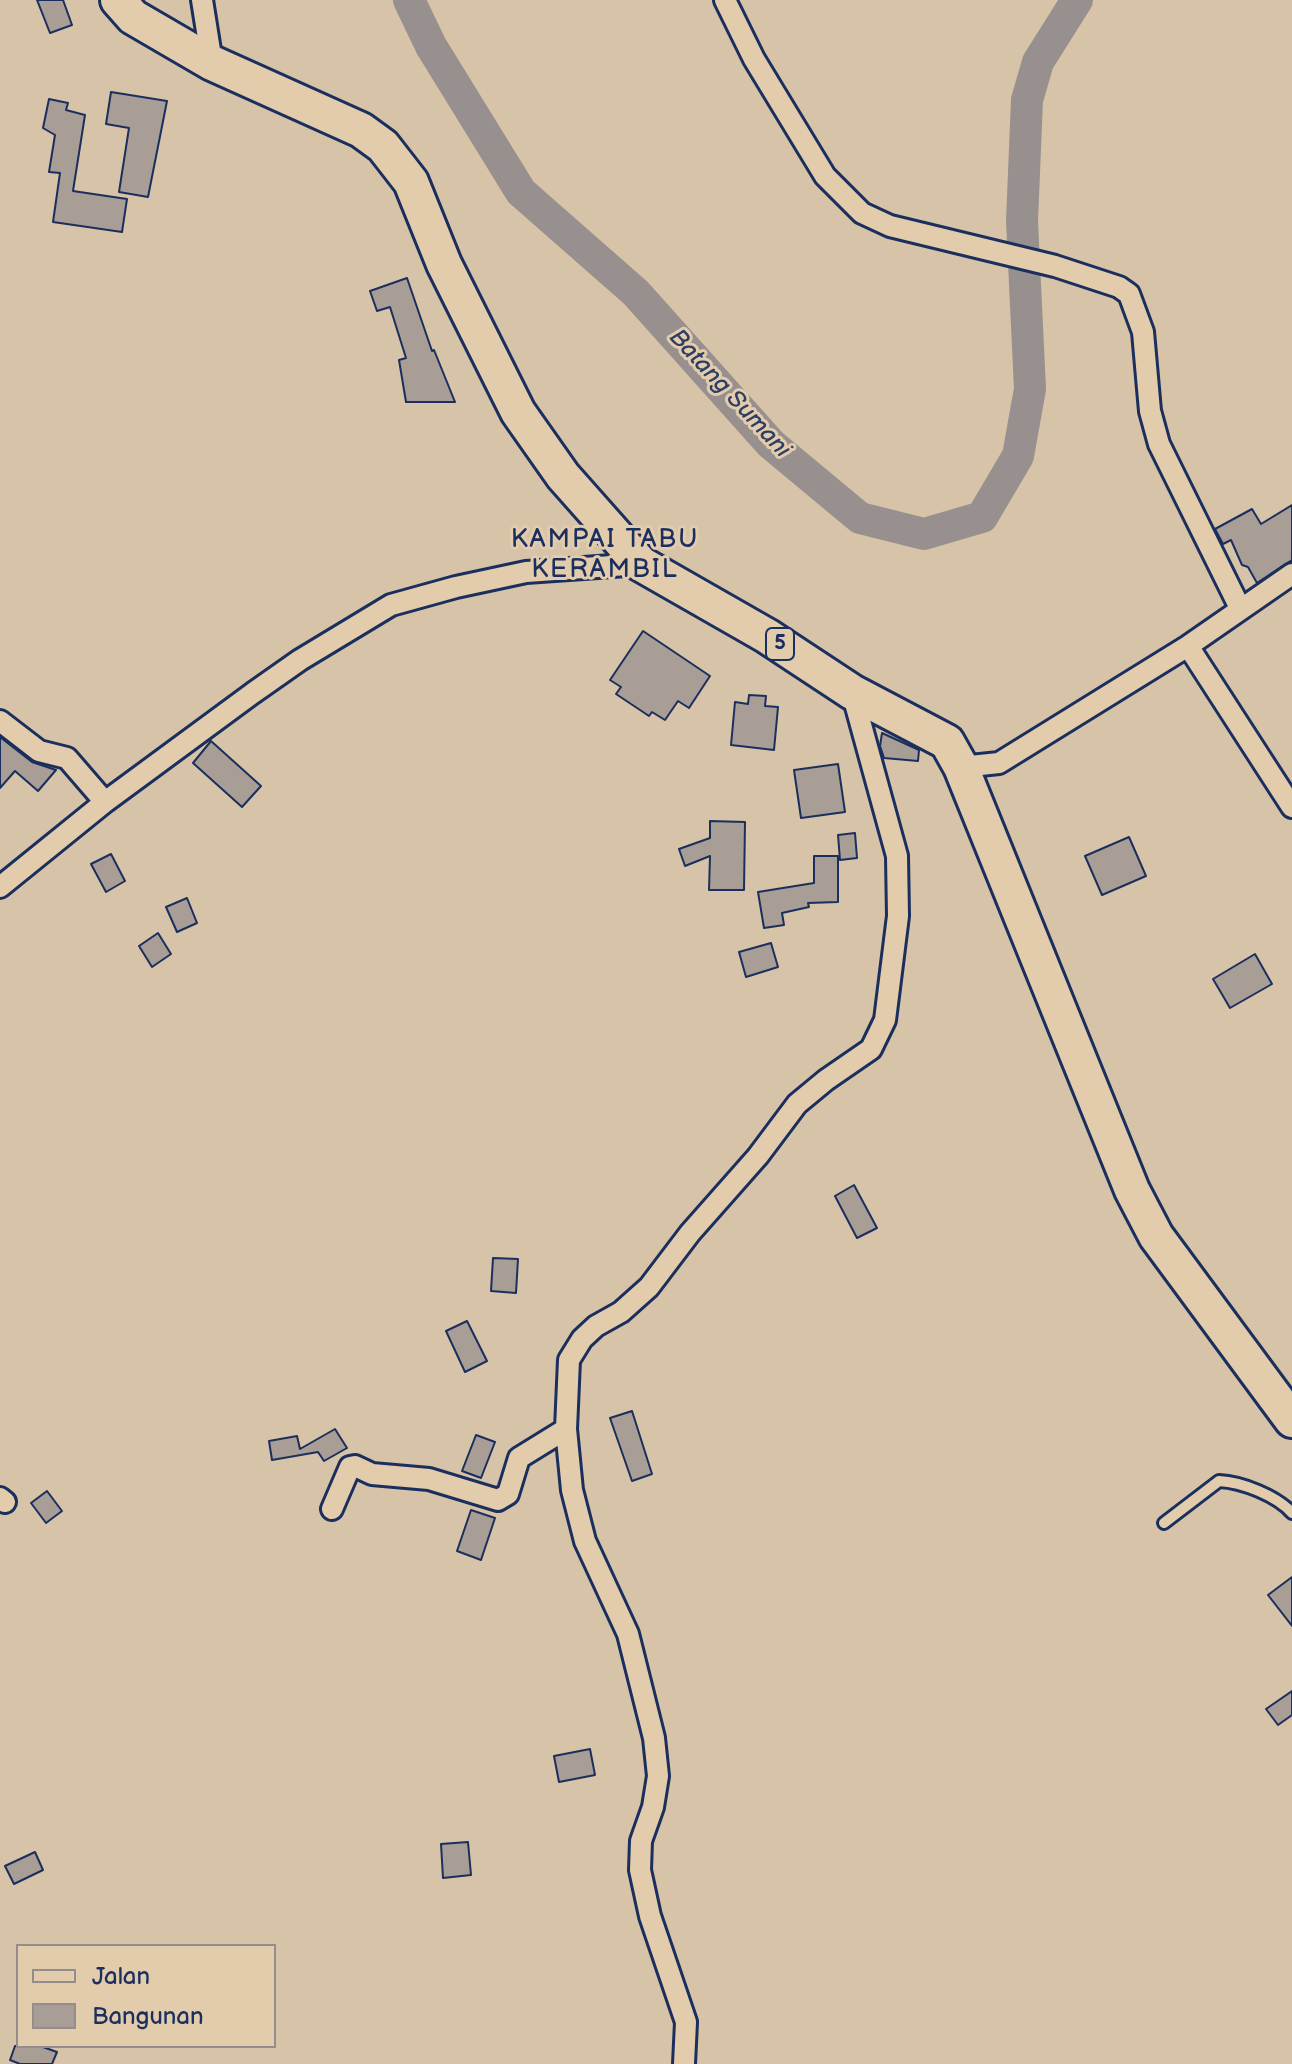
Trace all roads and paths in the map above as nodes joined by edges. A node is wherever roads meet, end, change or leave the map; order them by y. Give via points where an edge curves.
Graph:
1 (118, 0) edge
2 (202, 0) edge
3 (725, 0) edge
4 (212, 63) junction
5 (641, 564) junction
6 (1292, 574) edge
7 (1240, 608) junction
8 (1188, 646) junction
9 (852, 692) junction
10 (0, 721) edge
11 (961, 767) junction
12 (105, 802) junction
13 (1292, 807) edge
14 (0, 887) edge
15 (1292, 1420) edge
16 (566, 1429) junction
17 (1290, 1506) edge
18 (332, 1509) dead end
19 (1164, 1523) dead end
20 (684, 2064) edge

1 - 4 highway, 5 via 133,17
2 - 4 street
3 - 7 street via 825,176 862,213 875,221 1055,266 1129,294 1143,332 1150,411 1159,444
4 - 5 highway, 5 via 361,130 383,146 411,182 444,264 518,412 563,476
5 - 9 highway, 5
5 - 12 street via 526,572 391,605 300,660
6 - 7 street
7 - 8 street
8 - 11 street via 999,763
8 - 13 street
9 - 11 highway, 5 via 947,742
9 - 16 street via 897,856 898,916 885,1020 871,1049 797,1104 649,1287 582,1339 569,1360
10 - 12 street via 39,751 67,758
11 - 15 highway, 5 via 1132,1190 1156,1236
12 - 14 street
16 - 18 street via 519,1458 503,1498 429,1479 372,1474 355,1466
16 - 20 street via 581,1530 628,1634 654,1738 658,1776 641,1841 640,1870 686,2022
17 - 19 lane via 1219,1481

